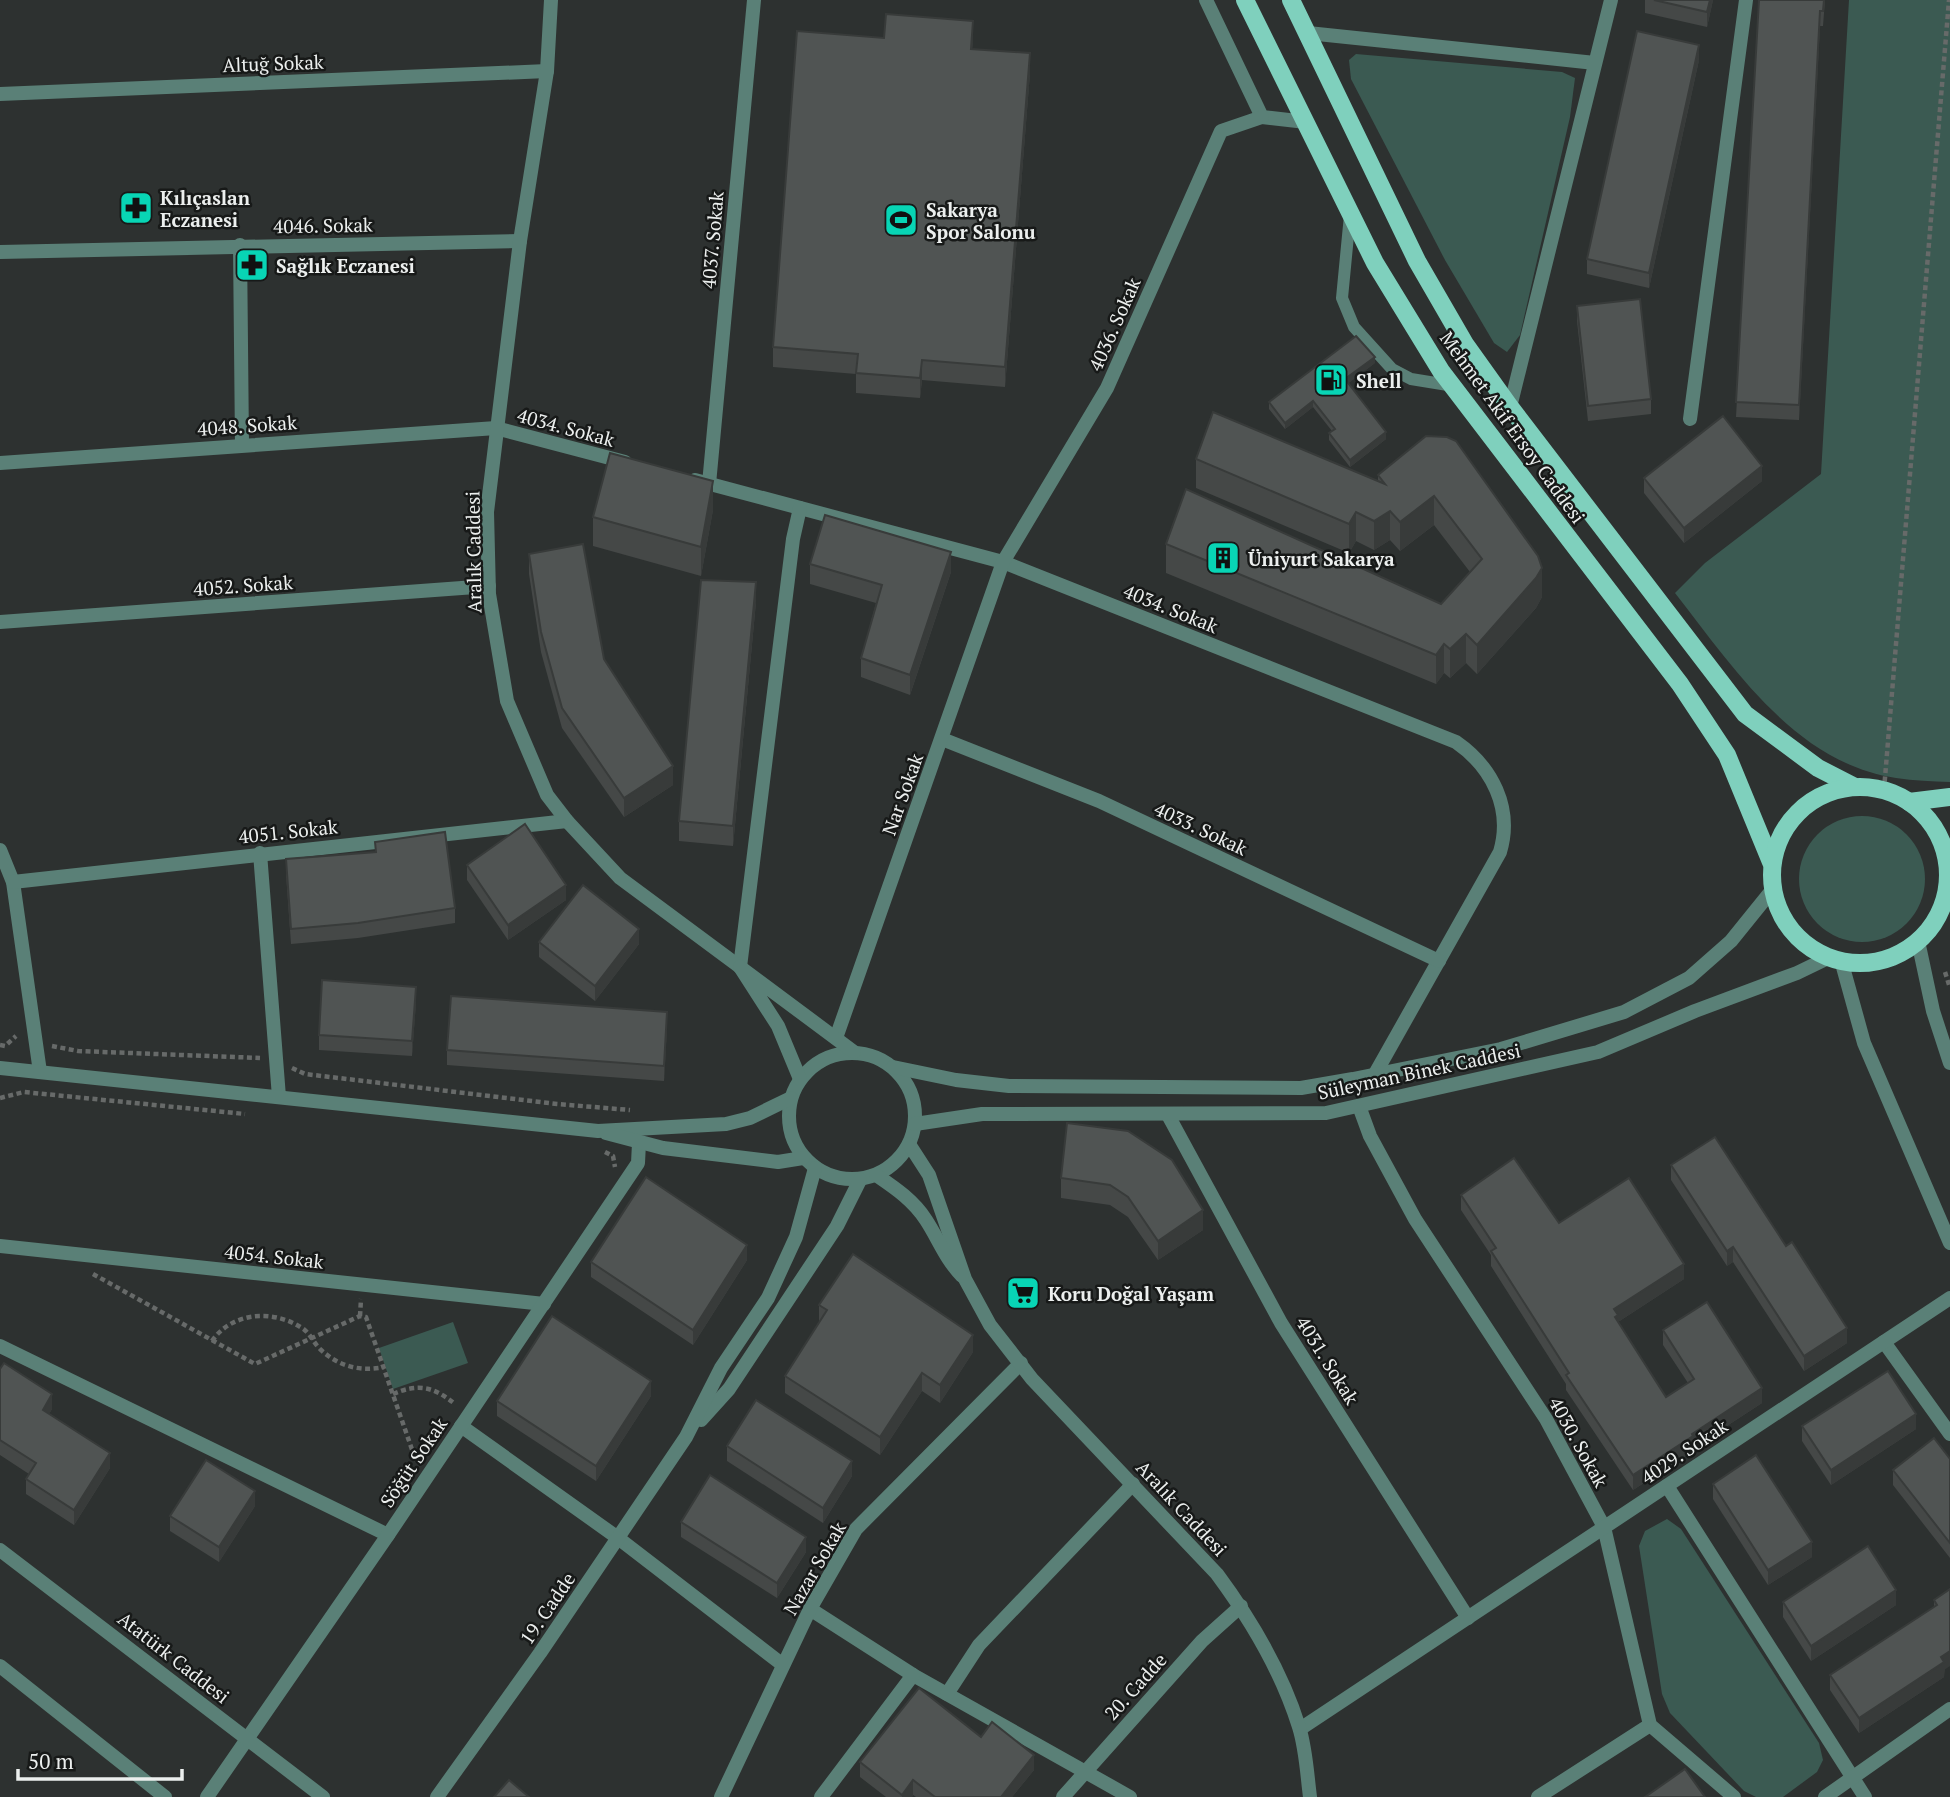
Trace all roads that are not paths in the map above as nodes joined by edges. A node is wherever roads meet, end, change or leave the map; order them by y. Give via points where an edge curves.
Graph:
1 (551, 0) edge
2 (754, 0) edge
3 (1206, 0) edge
4 (1244, 0) edge
5 (1291, 0) edge
6 (1611, 0) edge
7 (1746, 0) edge
8 (1308, 33) junction
9 (1595, 63) junction
10 (547, 71) junction
11 (0, 94) edge
12 (1262, 117) junction
13 (1306, 122) junction
14 (1350, 211) junction
15 (520, 241) junction
16 (240, 245) junction
17 (0, 252) edge
18 (1454, 386) junction
19 (1510, 407) junction
20 (1690, 419) dead end
21 (496, 428) junction
22 (242, 445) junction
23 (0, 463) edge
24 (642, 467) edge
25 (682, 477) edge
26 (709, 484) junction
27 (800, 508) junction
28 (1003, 562) junction
29 (489, 586) junction
30 (0, 622) edge
31 (942, 739) junction
32 (1855, 787) junction
33 (1950, 797) edge
34 (1909, 802) junction
35 (567, 821) junction
36 (0, 850) edge
37 (260, 853) junction
38 (1771, 862) junction
39 (13, 882) junction
40 (1773, 889) junction
41 (1947, 899) edge
42 (1918, 941) junction
43 (1834, 959) junction
44 (1439, 961) junction
45 (740, 967) junction
46 (836, 1038) junction
47 (854, 1052) junction
48 (1950, 1063) edge
49 (893, 1067) junction
50 (0, 1068) edge
51 (40, 1072) junction
52 (1375, 1074) junction
53 (800, 1079) junction
54 (279, 1097) junction
55 (791, 1098) junction
56 (1359, 1106) junction
57 (1168, 1115) junction
58 (915, 1124) junction
59 (598, 1130) junction
60 (639, 1143) junction
61 (909, 1144) junction
62 (803, 1158) junction
63 (815, 1168) junction
64 (876, 1175) junction
65 (860, 1180) junction
66 (1950, 1243) edge
67 (0, 1246) edge
68 (965, 1279) junction
69 (1950, 1298) edge
70 (544, 1304) junction
71 (1884, 1342) junction
72 (0, 1346) edge
73 (1021, 1363) junction
74 (461, 1426) junction
75 (1950, 1434) edge
76 (686, 1437) junction
77 (1133, 1484) junction
78 (1667, 1486) junction
79 (1604, 1527) junction
80 (388, 1535) junction
81 (618, 1538) junction
82 (0, 1550) edge
83 (1241, 1606) junction
84 (810, 1608) junction
85 (1468, 1618) junction
86 (783, 1665) junction
87 (0, 1666) edge
88 (913, 1675) junction
89 (947, 1694) junction
90 (1950, 1709) edge
91 (1650, 1725) junction
92 (1300, 1729) junction
93 (248, 1738) junction
94 (1084, 1771) junction
95 (1854, 1777) junction
96 (164, 1797) edge
97 (207, 1797) edge
98 (324, 1797) edge
99 (437, 1797) edge
100 (721, 1797) edge
101 (821, 1797) edge
102 (1063, 1797) edge
103 (1130, 1797) edge
104 (1310, 1797) edge
105 (1538, 1797) edge
106 (1734, 1797) edge
107 (1825, 1797) edge
108 (1865, 1797) edge

1 - 10 street, Aralık Caddesi
2 - 26 street, 4037. Sokak
3 - 12 street
4 - 13 main road, Mehmet Akif Ersoy Caddesi
5 - 8 main road, Mehmet Akif Ersoy Caddesi
6 - 9 street
7 - 20 street
8 - 9 street
8 - 19 main road, Mehmet Akif Ersoy Caddesi via 1417,261 1465,344
9 - 19 street
10 - 11 street, Altuğ Sokak
10 - 15 street, Aralık Caddesi
12 - 13 street
12 - 28 street, 4036. Sokak via 1221,131 1107,388
13 - 14 main road, Mehmet Akif Ersoy Caddesi
14 - 18 main road, Mehmet Akif Ersoy Caddesi via 1375,263
14 - 18 lane via 1342,298 1354,327 1392,369 1411,379
15 - 16 street, 4046. Sokak
15 - 21 street, Aralık Caddesi
16 - 17 street, 4046. Sokak
16 - 22 street
18 - 38 main road, Mehmet Akif Ersoy Caddesi via 1680,684 1727,755
19 - 32 main road, Mehmet Akif Ersoy Caddesi via 1745,714 1808,762
21 - 22 street, 4048. Sokak
21 - 24 street, 4034. Sokak
21 - 29 street, Aralık Caddesi via 487,512
22 - 23 street, 4048. Sokak
25 - 26 street, 4034. Sokak
26 - 27 street, 4034. Sokak
27 - 28 street, 4034. Sokak
27 - 45 street
28 - 31 street, Nar Sokak
28 - 44 street, 4034. Sokak via 1455,742 1474,754 1493,779 1505,835
29 - 30 street, 4052. Sokak
29 - 35 street, Aralık Caddesi via 507,701 547,795
31 - 44 street, 4033. Sokak via 1099,801
31 - 46 street, Nar Sokak
32 - 34 main road via 1884,790
32 - 38 main road via 1828,793 1804,808 1784,831
33 - 34 main road
34 - 41 main road via 1930,821 1943,846
35 - 37 street, 4051. Sokak
35 - 45 street, Aralık Caddesi via 620,878
36 - 39 street
37 - 39 street, 4051. Sokak
37 - 54 street
38 - 40 main road
39 - 51 street
40 - 43 main road via 1783,918 1802,942
40 - 52 street, Süleyman Binek Caddesi via 1731,941 1689,978 1624,1012 1501,1048
41 - 42 main road via 1935,926
42 - 43 main road via 1887,960 1857,964
42 - 48 street
43 - 56 street, Süleyman Binek Caddesi via 1598,1052
43 - 66 street via 1864,1043
44 - 52 street, 4034. Sokak
45 - 46 street, Aralık Caddesi
45 - 53 street via 778,1026
46 - 47 street, Aralık Caddesi
47 - 49 street via 875,1056
47 - 53 street via 824,1059
49 - 52 street, Süleyman Binek Caddesi via 1009,1086 1109,1088 1301,1088
49 - 58 street via 907,1083 915,1103
50 - 51 street
51 - 54 street
53 - 55 street
54 - 59 street
55 - 59 street via 726,1124
55 - 62 street via 792,1140
56 - 57 street, Süleyman Binek Caddesi via 1326,1113
56 - 79 street, 4030. Sokak via 1415,1219 1546,1419
57 - 58 street, Süleyman Binek Caddesi via 982,1114
57 - 85 street, 4031. Sokak via 1281,1323
58 - 61 street
59 - 60 street
60 - 62 street via 778,1162
60 - 70 street, Söğüt Sokak via 638,1163
61 - 64 street via 897,1162
61 - 68 street, Aralık Caddesi via 929,1175
62 - 63 street
63 - 65 street via 839,1179
63 - 76 street via 796,1237 768,1298 721,1368
64 - 65 street
64 - 68 street, Aralık Caddesi via 905,1195 925,1219 945,1259
65 - 76 street via 837,1226 729,1389
67 - 70 street, 4054. Sokak
68 - 73 street, Aralık Caddesi via 990,1325
69 - 71 street, 4029. Sokak
70 - 74 street, Söğüt Sokak
71 - 75 street
71 - 78 street, 4029. Sokak
72 - 80 street
73 - 77 street, Aralık Caddesi
73 - 84 street, Nazar Sokak via 856,1529
74 - 80 street, Söğüt Sokak
74 - 81 street
76 - 81 street, 19. Cadde
77 - 83 street, Aralık Caddesi
77 - 89 street via 979,1645
78 - 79 street, 4029. Sokak
78 - 95 street
79 - 85 street, 4029. Sokak
79 - 91 street, 4030. Sokak
80 - 93 street, Söğüt Sokak
81 - 86 street
81 - 99 street, 19. Cadde
82 - 93 street, Atatürk Caddesi
83 - 92 street, Aralık Caddesi via 1283,1685
83 - 94 street, 20. Cadde via 1202,1641
84 - 86 street, Nazar Sokak
84 - 88 street
85 - 92 street, 4029. Sokak
86 - 100 street, Nazar Sokak
87 - 96 street
88 - 89 street
88 - 101 street
89 - 94 street
90 - 95 street
91 - 105 street
91 - 106 street
92 - 104 street, Aralık Caddesi
93 - 97 street, Söğüt Sokak
93 - 98 street, Atatürk Caddesi
94 - 102 street, 20. Cadde
94 - 103 street
95 - 107 street
95 - 108 street

